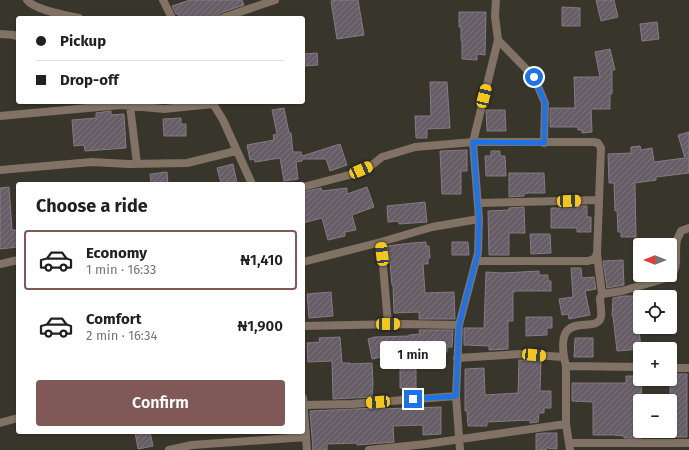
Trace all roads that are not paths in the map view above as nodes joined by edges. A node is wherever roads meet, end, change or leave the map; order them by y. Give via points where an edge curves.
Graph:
1 (27, 0) edge
2 (163, 0) edge
3 (275, 0) edge
4 (496, 0) edge
5 (70, 16) edge
6 (171, 16) edge
7 (228, 16) edge
8 (0, 34) edge
9 (16, 36) edge
10 (498, 40) junction
11 (111, 104) edge
12 (123, 104) edge
13 (205, 104) edge
14 (214, 104) edge
15 (130, 106) junction
16 (0, 116) edge
17 (473, 142) junction
18 (544, 143) junction
19 (236, 151) junction
20 (138, 164) junction
21 (0, 170) edge
22 (251, 182) edge
23 (305, 186) edge
24 (599, 200) junction
25 (478, 203) junction
26 (479, 219) junction
27 (689, 228) edge
28 (381, 242) junction
29 (597, 254) junction
30 (16, 260) edge
31 (305, 261) edge
32 (476, 261) junction
33 (0, 264) edge
34 (602, 294) junction
35 (388, 324) junction
36 (459, 325) junction
37 (305, 326) edge
38 (563, 357) junction
39 (457, 358) junction
40 (566, 366) junction
41 (633, 367) edge
42 (677, 368) edge
43 (689, 368) edge
44 (456, 396) junction
45 (305, 402) edge
46 (16, 419) edge
47 (0, 423) edge
48 (566, 424) junction
49 (305, 425) edge
50 (306, 437) junction
51 (459, 438) junction
52 (689, 443) edge
53 (569, 446) edge
54 (679, 446) edge
55 (192, 447) edge
56 (169, 450) edge
57 (307, 450) edge
58 (369, 450) edge
59 (460, 450) edge

1 - 5 street via 31,5
2 - 6 street
3 - 7 street
4 - 10 street
8 - 9 street
10 - 17 street
10 - 18 street via 534,77 545,103
11 - 16 street
12 - 15 street
13 - 15 street via 164,109
14 - 19 street
15 - 20 street
17 - 18 street
17 - 23 street via 415,147 382,157 372,165 349,175
17 - 25 street
18 - 24 street via 598,143 601,148
19 - 20 street via 187,163
19 - 22 street
20 - 21 street via 92,162
24 - 25 street
24 - 29 street
25 - 26 street
26 - 28 street via 432,227
26 - 32 street
27 - 34 street via 681,231 677,240 676,266 670,277
28 - 31 street
28 - 35 street
29 - 32 street via 594,259 588,261
29 - 34 street
30 - 33 street
32 - 36 street
34 - 38 street via 601,317 598,322 574,325 568,329 564,335
35 - 36 street
35 - 37 street
36 - 39 street
38 - 39 street via 520,354
38 - 40 street
39 - 44 street
40 - 41 street
40 - 48 street
42 - 43 street
44 - 45 street via 352,404
44 - 51 street
46 - 47 street
48 - 51 street
48 - 53 street
49 - 50 street
50 - 55 street
50 - 57 street
51 - 58 street
51 - 59 street
52 - 54 street
53 - 54 street
55 - 56 street

